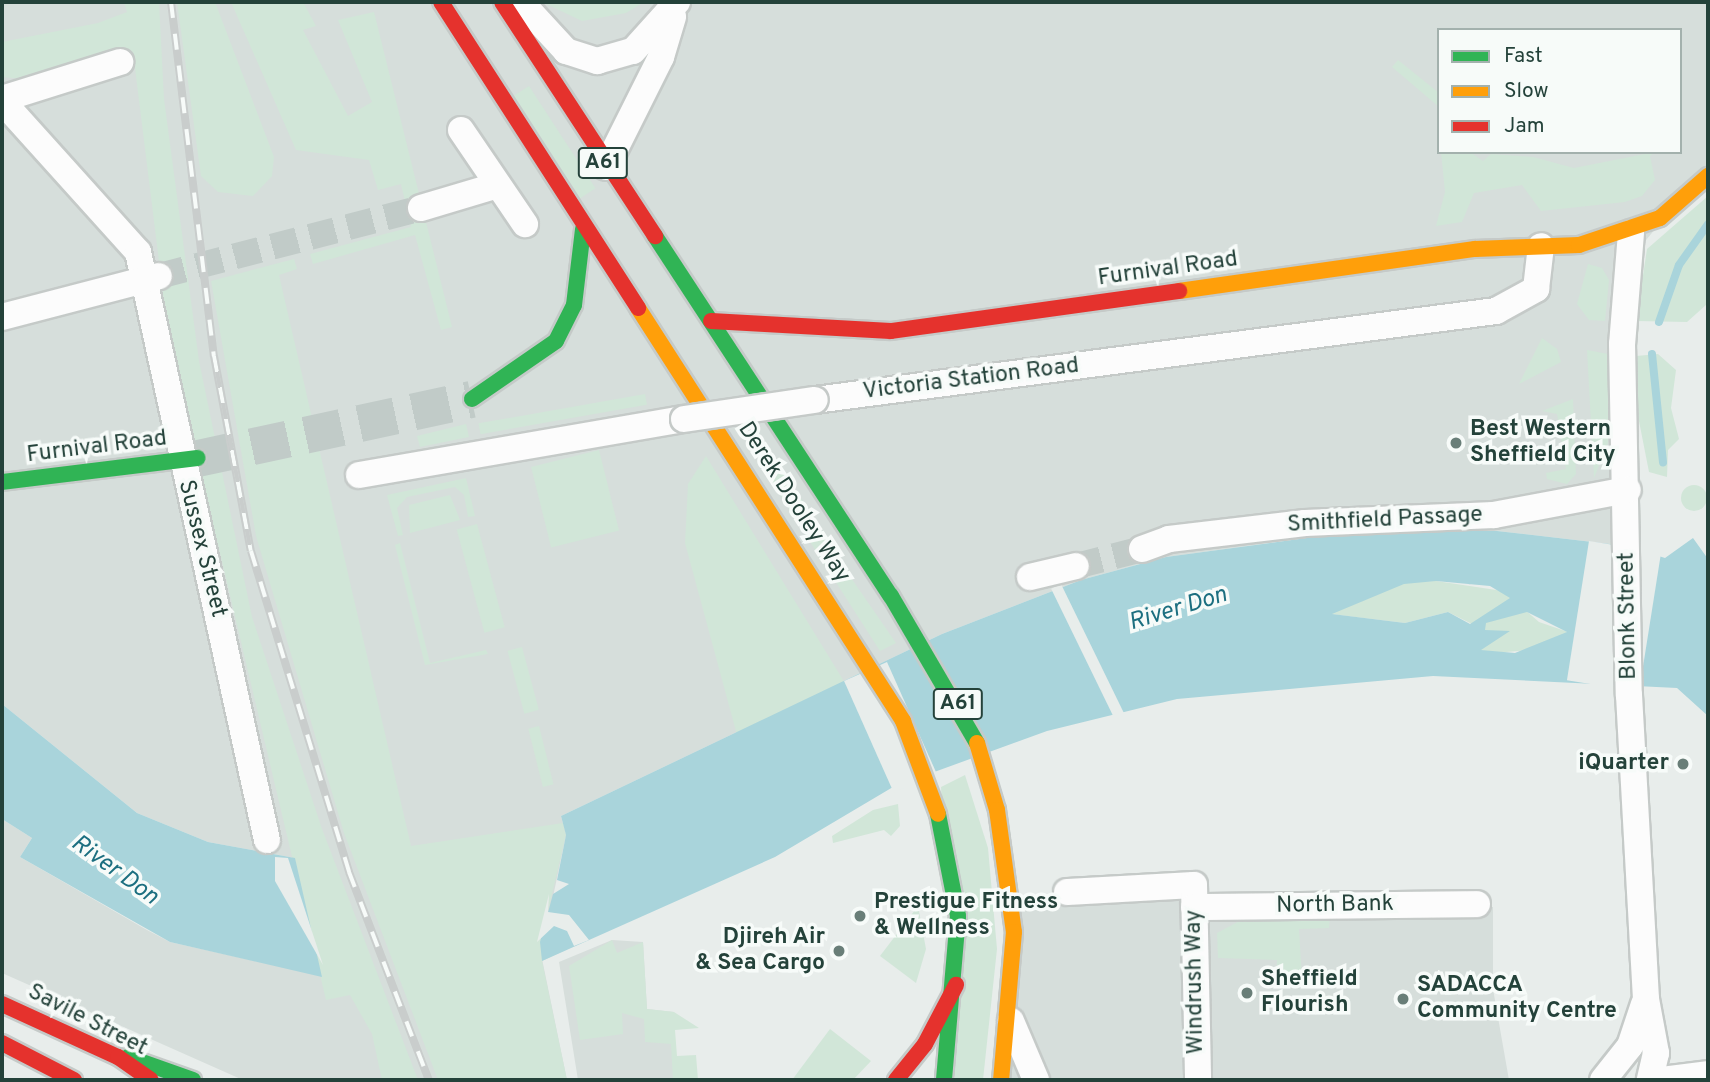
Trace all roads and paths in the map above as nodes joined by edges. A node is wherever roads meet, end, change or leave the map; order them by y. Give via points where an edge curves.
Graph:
1 (441, 2) edge
2 (502, 2) edge
3 (521, 2) edge
4 (677, 2) edge
5 (120, 62) dead end
6 (2, 100) edge
7 (461, 130) dead end
8 (606, 167) junction
9 (1708, 176) edge
10 (498, 185) junction
11 (421, 208) tunnel mouth
12 (525, 224) dead end
13 (583, 230) junction
14 (1631, 233) junction
15 (1541, 246) junction
16 (151, 279) junction
17 (2, 317) edge
18 (711, 321) junction
19 (472, 399) tunnel mouth
20 (189, 460) junction
21 (359, 475) dead end
22 (2, 482) edge
23 (1628, 490) junction
24 (1142, 549) tunnel mouth
25 (1076, 566) tunnel mouth
26 (1030, 577) dead end
27 (267, 840) dead end
28 (1067, 892) dead end
29 (1194, 896) junction
30 (1477, 904) dead end
31 (956, 985) junction
32 (1646, 999) junction
33 (2, 1004) edge
34 (1011, 1021) junction
35 (2, 1043) edge
36 (118, 1057) junction
37 (1708, 1074) edge
38 (75, 1080) edge
39 (151, 1080) edge
40 (193, 1080) edge
41 (896, 1080) edge
42 (944, 1080) edge
43 (1001, 1080) edge
44 (1036, 1080) edge
45 (1198, 1080) edge
46 (1603, 1080) edge
47 (1650, 1080) edge
48 (1661, 1080) edge

1 - 13 main road, Derek Dooley Way / A61
2 - 8 main road, Derek Dooley Way / A61
3 - 4 street via 566,51 597,61 633,51
4 - 8 street via 661,57
5 - 6 street
6 - 16 street, Sussex Street via 131,240
7 - 10 street
8 - 18 main road, Derek Dooley Way / A61
9 - 14 main road via 1690,198
10 - 11 street
10 - 12 street
13 - 19 main road via 574,305 556,341
13 - 31 main road, Derek Dooley Way / A61 via 865,656 935,796 958,916
14 - 15 main road, Furnival Road
14 - 23 street, Blonk Street via 1622,344
15 - 18 main road, Furnival Road via 1475,249 891,331
15 - 21 street, Victoria Station Road, bridge via 1536,289 1496,311 815,400
16 - 17 street
16 - 20 street, Sussex Street
18 - 34 main road, Derek Dooley Way / A61 via 915,634 970,727 988,779 1014,932
20 - 22 main road, Furnival Road
20 - 27 street, Sussex Street
23 - 24 street, Smithfield Passage via 1494,515 1305,523 1169,539
23 - 32 street, Blonk Street via 1630,684
25 - 26 street
28 - 29 street, North Bank
29 - 30 street, North Bank
29 - 45 street, Windrush Way
31 - 41 main road via 925,1044
31 - 42 main road, Derek Dooley Way / A61
32 - 46 street, Blonk Street via 1630,1046
32 - 47 street, Blonk Street via 1656,1053
33 - 36 main road, Savile Street
34 - 43 main road, Derek Dooley Way / A61
34 - 44 street
35 - 38 main road
36 - 39 main road, Savile Street
36 - 40 main road via 140,1056
37 - 48 street

